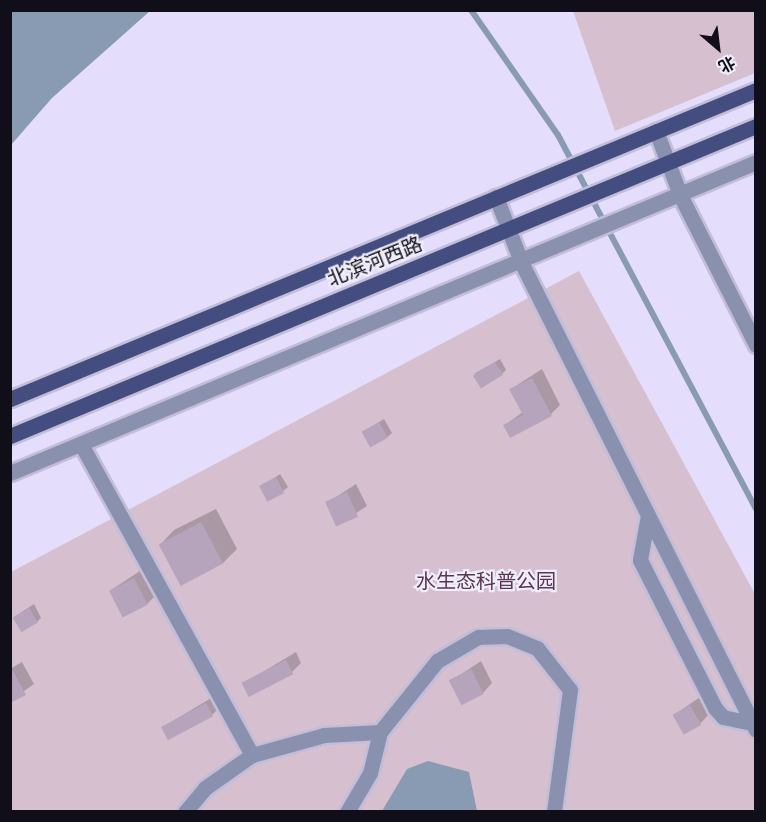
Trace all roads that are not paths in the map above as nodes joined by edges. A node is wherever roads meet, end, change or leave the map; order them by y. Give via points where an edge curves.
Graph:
1 (756, 90) edge
2 (756, 126) edge
3 (656, 131) junction
4 (668, 162) junction
5 (756, 162) edge
6 (496, 197) junction
7 (681, 197) junction
8 (508, 230) junction
9 (522, 264) junction
10 (756, 345) edge
11 (10, 399) edge
12 (10, 436) edge
13 (81, 444) junction
14 (10, 473) edge
15 (648, 515) junction
16 (753, 726) edge
17 (381, 732) junction
18 (252, 755) junction
19 (185, 812) edge
20 (347, 812) edge
21 (554, 812) edge

1 - 3 main road, 北滨河西路
2 - 4 main road, 北滨河西路
3 - 4 street
3 - 6 main road, 北滨河西路
4 - 7 street
4 - 8 main road, 北滨河西路
5 - 7 street
6 - 8 street
6 - 11 main road, 北滨河西路
7 - 9 street
7 - 10 street
8 - 9 street
8 - 12 main road, 北滨河西路
9 - 13 street
9 - 15 street
13 - 14 street
13 - 18 street
15 - 16 street
15 - 16 street via 640,560 715,708 723,717
17 - 18 street via 324,735
17 - 20 street via 370,773
17 - 21 street via 437,661 458,646 478,637 522,640 552,661 570,690
18 - 19 street via 205,788

